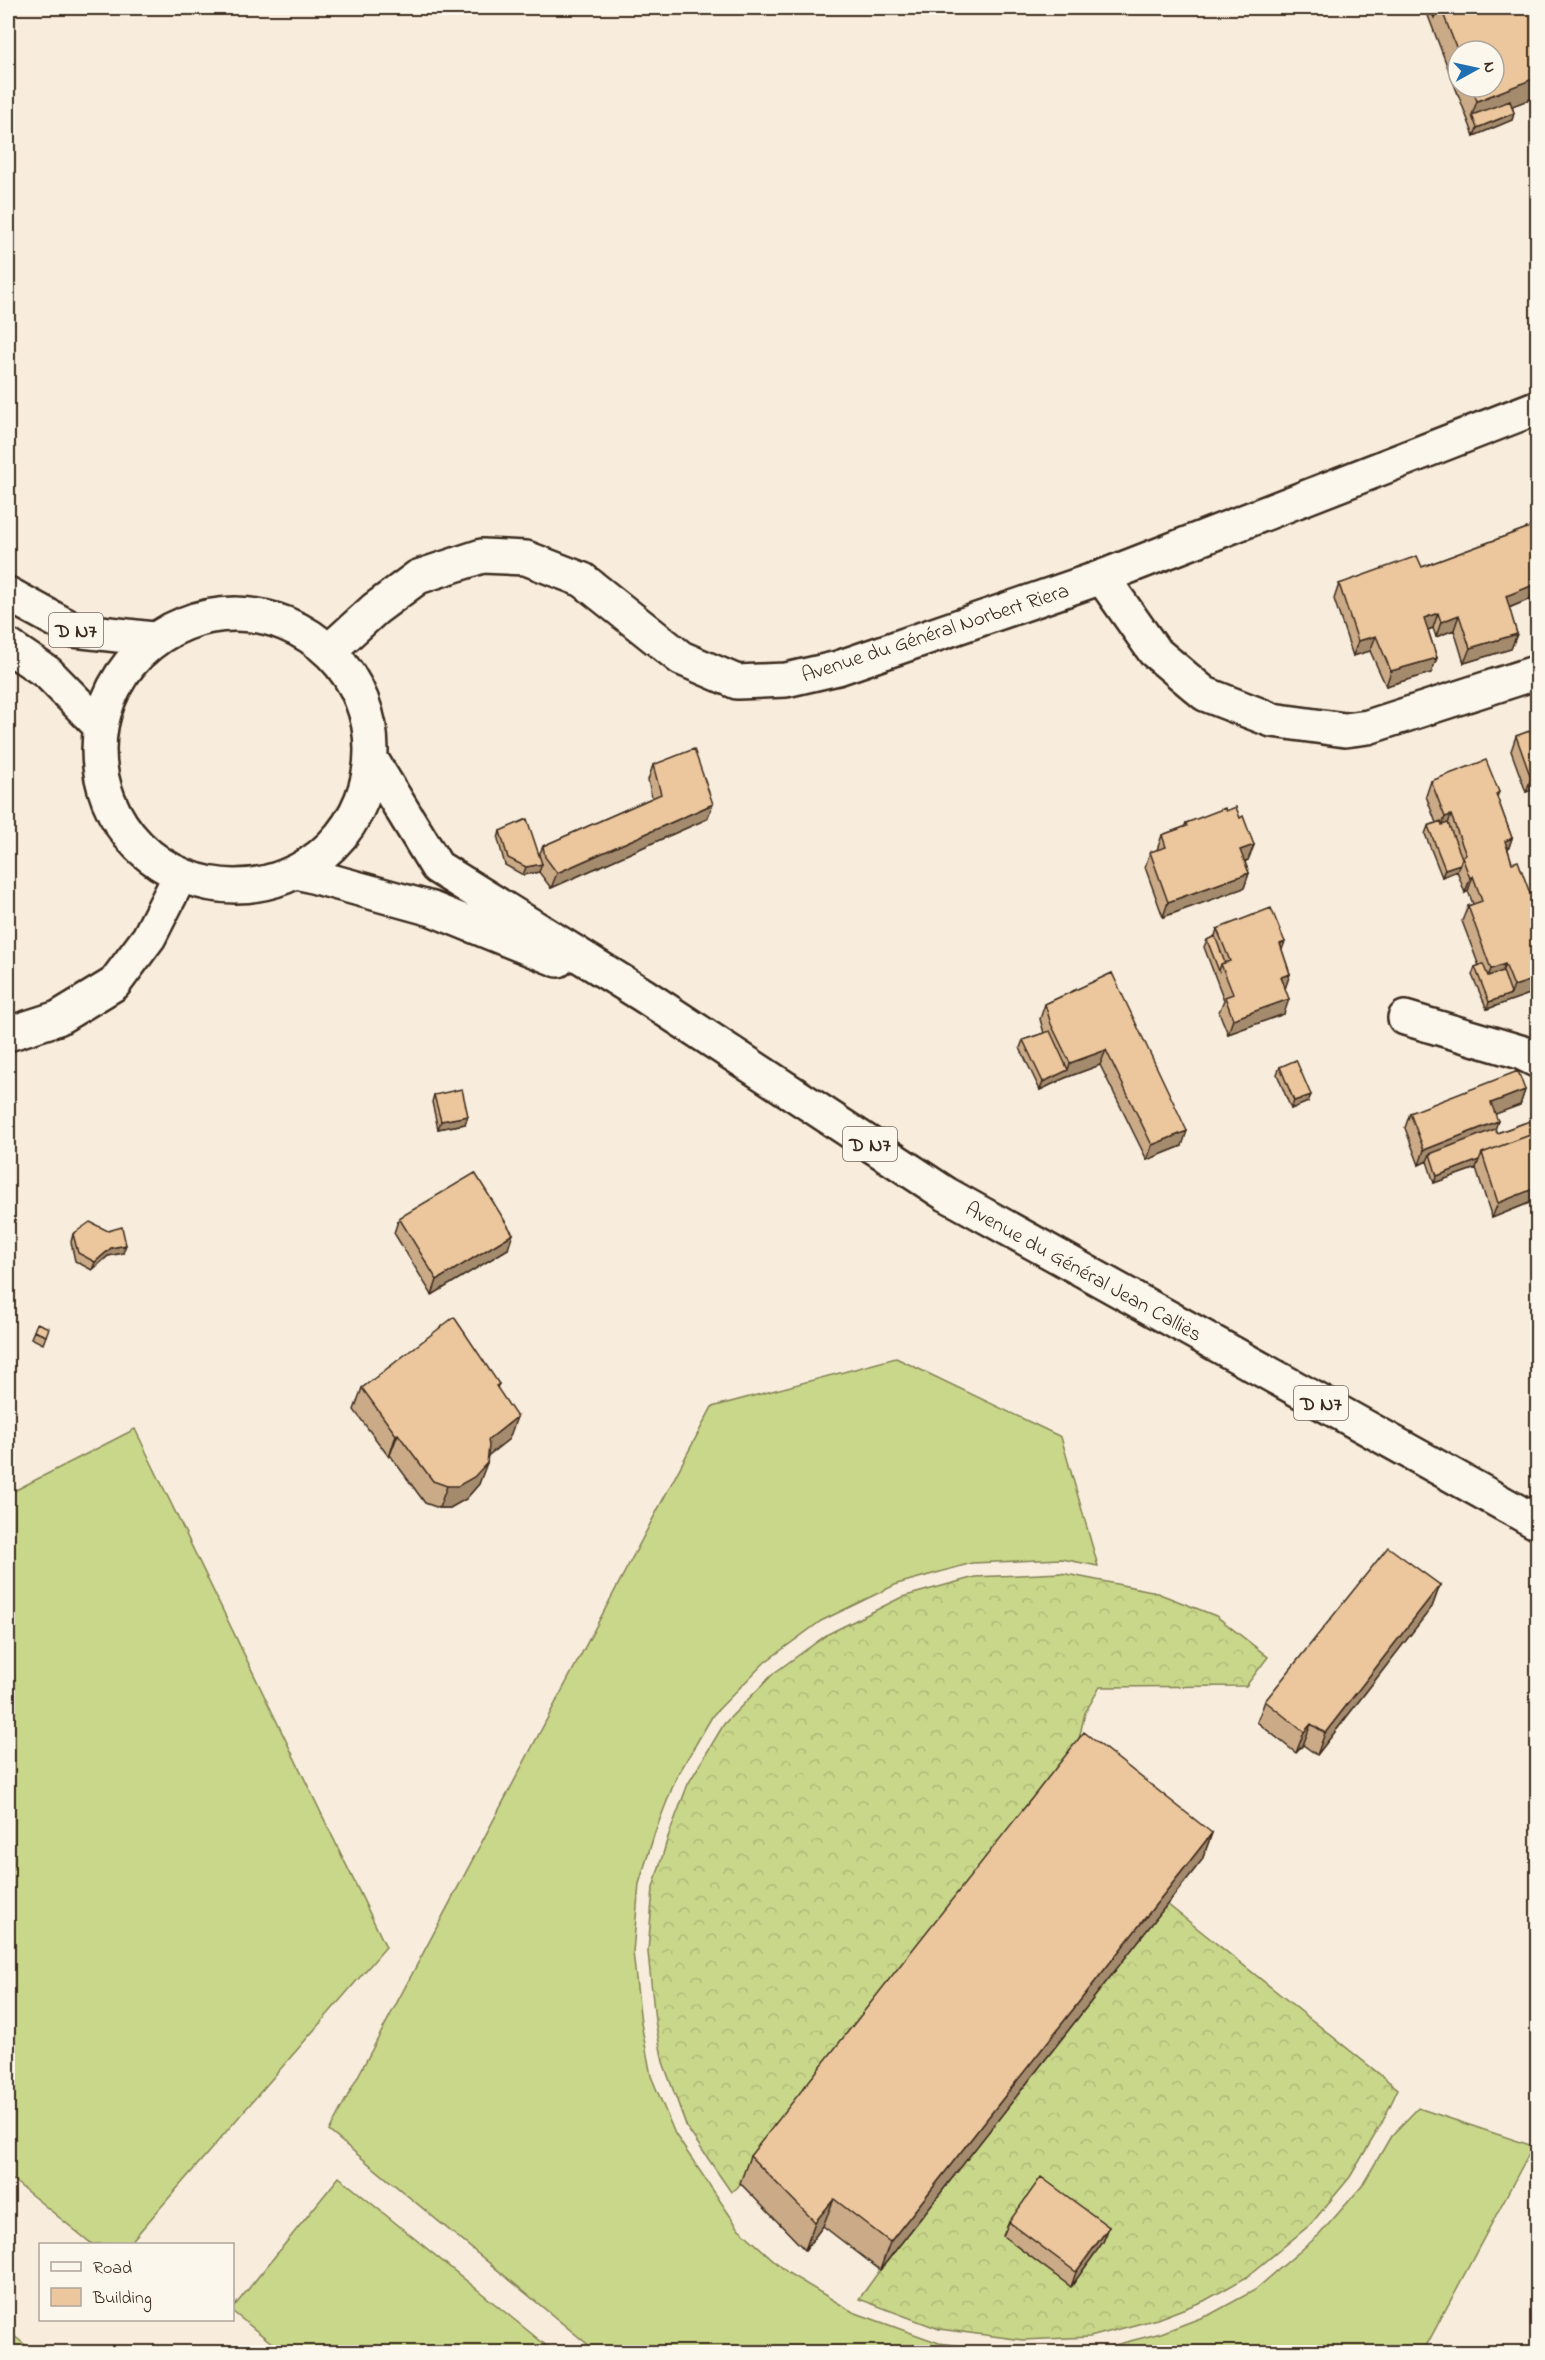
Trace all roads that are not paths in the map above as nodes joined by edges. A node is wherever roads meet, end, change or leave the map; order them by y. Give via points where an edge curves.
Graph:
1 (1538, 407) edge
2 (1101, 577) junction
3 (8, 594) edge
4 (153, 639) junction
5 (8, 646) edge
6 (330, 650) junction
7 (1538, 672) edge
8 (100, 726) junction
9 (371, 759) junction
10 (298, 872) junction
11 (180, 876) junction
12 (643, 995) junction
13 (1405, 1018) dead end
14 (8, 1034) edge
15 (1538, 1061) edge
16 (1538, 1523) edge

1 - 2 main road, Avenue du Général Norbert Riera
2 - 6 main road, Avenue du Général Norbert Riera via 838,668 786,680 737,682 681,657 583,580 526,558 482,556 418,577
2 - 7 main road via 1154,651 1205,694 1272,720 1345,729 1368,727
3 - 4 main road, D N7 via 74,630
4 - 6 main road via 189,620 229,612 269,617 305,632
4 - 8 main road via 128,664 110,693
5 - 8 main road, D N7 via 48,673
6 - 9 main road via 357,687 369,722
8 - 11 main road via 99,772 114,815 142,852
9 - 10 main road via 361,804 336,844
9 - 12 main road, Avenue du Général Jean Calliès / D N7 via 437,867
10 - 11 main road via 260,885 220,887
10 - 12 main road, Avenue du Général Jean Calliès / D N7 via 432,909
11 - 14 main road via 149,938 114,984 58,1018
12 - 16 main road, Avenue du Général Jean Calliès / D N7 via 946,1194
13 - 15 main road via 1520,1052

